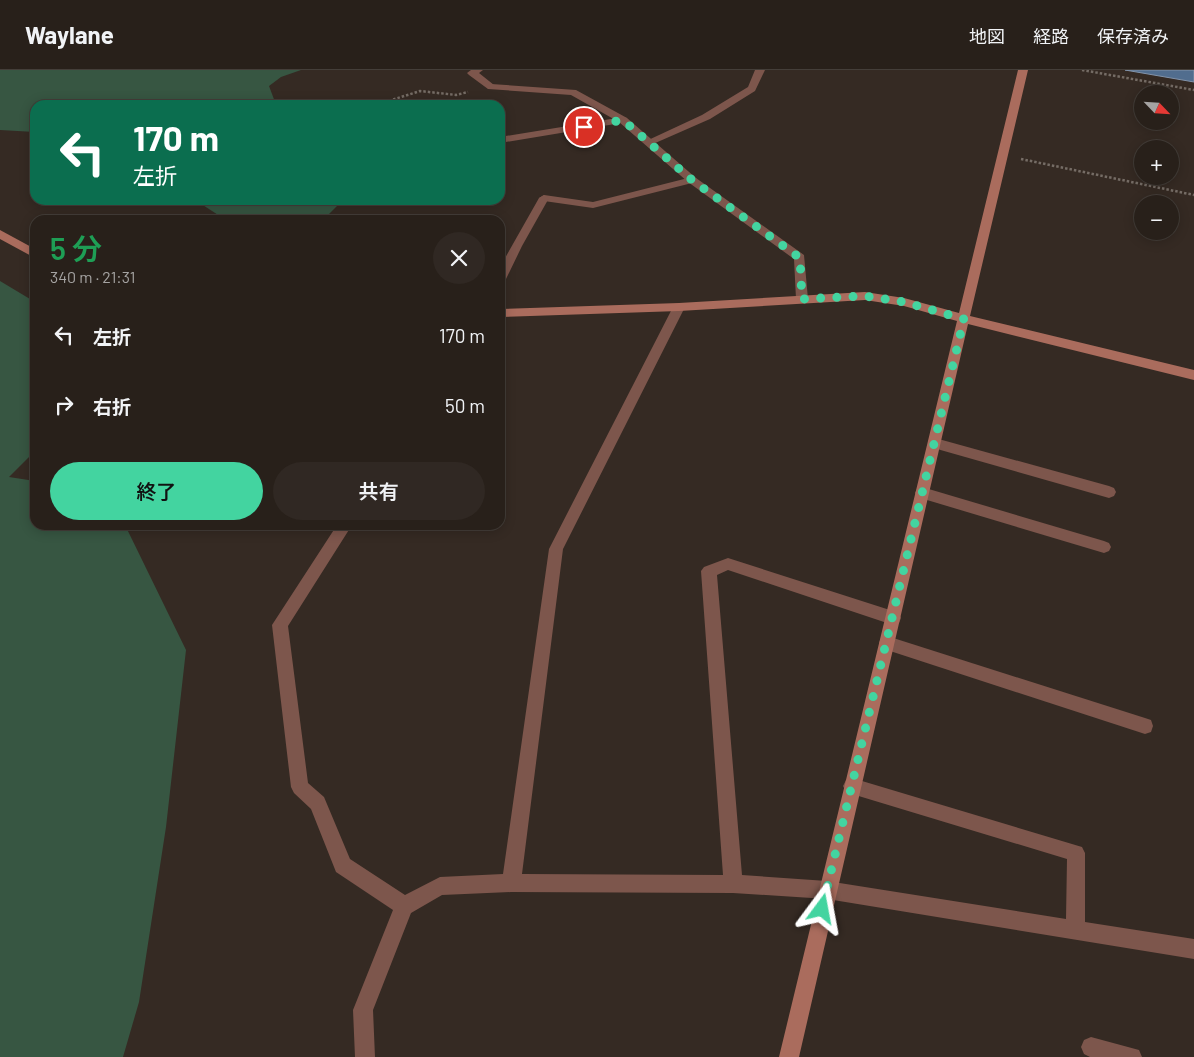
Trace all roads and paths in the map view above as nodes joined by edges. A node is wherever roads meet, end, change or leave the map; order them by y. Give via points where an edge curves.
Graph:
1 (478, 70) edge
2 (760, 70) edge
3 (1024, 70) edge
4 (1082, 70) edge
5 (491, 87) junction
6 (1194, 90) edge
7 (392, 100) edge
8 (623, 120) junction
9 (505, 139) edge
10 (649, 142) junction
11 (1004, 155) junction
12 (692, 180) junction
13 (1194, 195) edge
14 (0, 234) edge
15 (30, 251) edge
16 (505, 269) edge
17 (802, 299) junction
18 (679, 307) junction
19 (505, 313) edge
20 (964, 319) junction
21 (1194, 375) edge
22 (935, 443) junction
23 (1109, 492) dead end
24 (922, 493) junction
25 (342, 530) edge
26 (1104, 546) dead end
27 (893, 618) junction
28 (887, 643) junction
29 (1145, 726) dead end
30 (852, 786) junction
31 (511, 883) junction
32 (733, 884) junction
33 (827, 890) junction
34 (404, 906) junction
35 (1075, 930) junction
36 (1194, 949) edge
37 (1091, 1047) dead end
38 (365, 1057) edge
39 (790, 1057) edge
40 (1132, 1057) edge

1 - 5 street via 472,73
2 - 10 street via 752,89 706,117
3 - 11 street
4 - 6 path
5 - 7 path via 456,95 420,91
5 - 8 street via 573,92
8 - 9 street
8 - 10 street
10 - 12 street
11 - 13 path
11 - 20 street
12 - 16 street via 593,205 544,198
12 - 17 street via 800,258
14 - 15 street
17 - 18 street
17 - 20 street via 865,296 904,302
18 - 19 street
18 - 31 street via 556,549
20 - 21 street
20 - 22 street
22 - 23 street
22 - 24 street
24 - 26 street
24 - 27 street
25 - 34 street via 280,625 300,787 318,803 343,864
27 - 28 street
27 - 32 street via 728,564 709,571
28 - 29 street
28 - 30 street
30 - 33 street
30 - 35 street via 1076,853
31 - 32 street
31 - 34 street via 440,886
32 - 33 street
33 - 35 street
33 - 39 street
34 - 38 street via 363,1010
35 - 36 street
37 - 40 street

